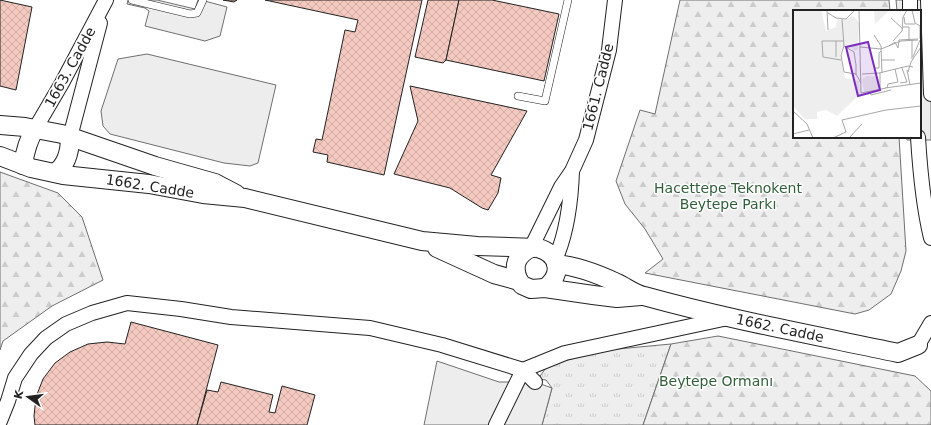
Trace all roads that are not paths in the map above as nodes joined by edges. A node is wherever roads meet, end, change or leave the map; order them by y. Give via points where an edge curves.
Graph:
1 (132, 0) edge
2 (203, 0) edge
3 (568, 0) edge
4 (615, 0) edge
5 (909, 0) edge
6 (928, 0) edge
7 (105, 3) edge
8 (910, 10) edge
9 (930, 34) edge
10 (931, 94) edge
11 (518, 96) dead end
12 (0, 125) edge
13 (35, 129) junction
14 (70, 136) junction
15 (918, 138) edge
16 (0, 156) edge
17 (23, 165) junction
18 (572, 171) junction
19 (55, 173) junction
20 (244, 198) junction
21 (931, 238) edge
22 (422, 241) junction
23 (531, 248) junction
24 (556, 262) junction
25 (519, 281) junction
26 (545, 288) junction
27 (641, 296) junction
28 (729, 318) junction
29 (931, 324) edge
30 (918, 344) joint
31 (523, 370) junction
32 (535, 382) dead end
33 (0, 421) edge
34 (496, 425) edge

1 - 2 lane via 190,14 197,13
3 - 11 lane via 545,101
4 - 18 street, 1661. Cadde via 609,50 586,140
5 - 8 street
6 - 9 street
7 - 13 street, 1663. Cadde
7 - 14 street, 1663. Cadde
9 - 10 street
12 - 13 street
13 - 14 street
13 - 17 street via 29,139
14 - 19 street via 67,158
14 - 20 street, 1662. Cadde via 154,166 215,183
15 - 21 street via 922,191
16 - 17 street
17 - 19 street
18 - 23 street, 1661. Cadde via 561,187
18 - 24 street, 1661. Cadde via 562,246
19 - 20 street, 1662. Cadde
20 - 22 street, 1662. Cadde
22 - 23 street, 1662. Cadde
22 - 25 street, 1662. Cadde via 494,274
23 - 24 street, 1662. Cadde via 545,250
23 - 25 street via 516,262
24 - 26 street via 555,278
24 - 27 street, 1662. Cadde via 588,270
25 - 26 street, 1662. Cadde via 531,289
26 - 27 street, 1662. Cadde via 593,296
27 - 28 street, 1662. Cadde
28 - 30 street, 1662. Cadde via 898,353
28 - 31 street via 565,353
29 - 30 street
31 - 32 street
31 - 33 street via 442,345 370,328 231,318 181,308 126,303 66,324 46,338 31,354 15,378
31 - 34 street

